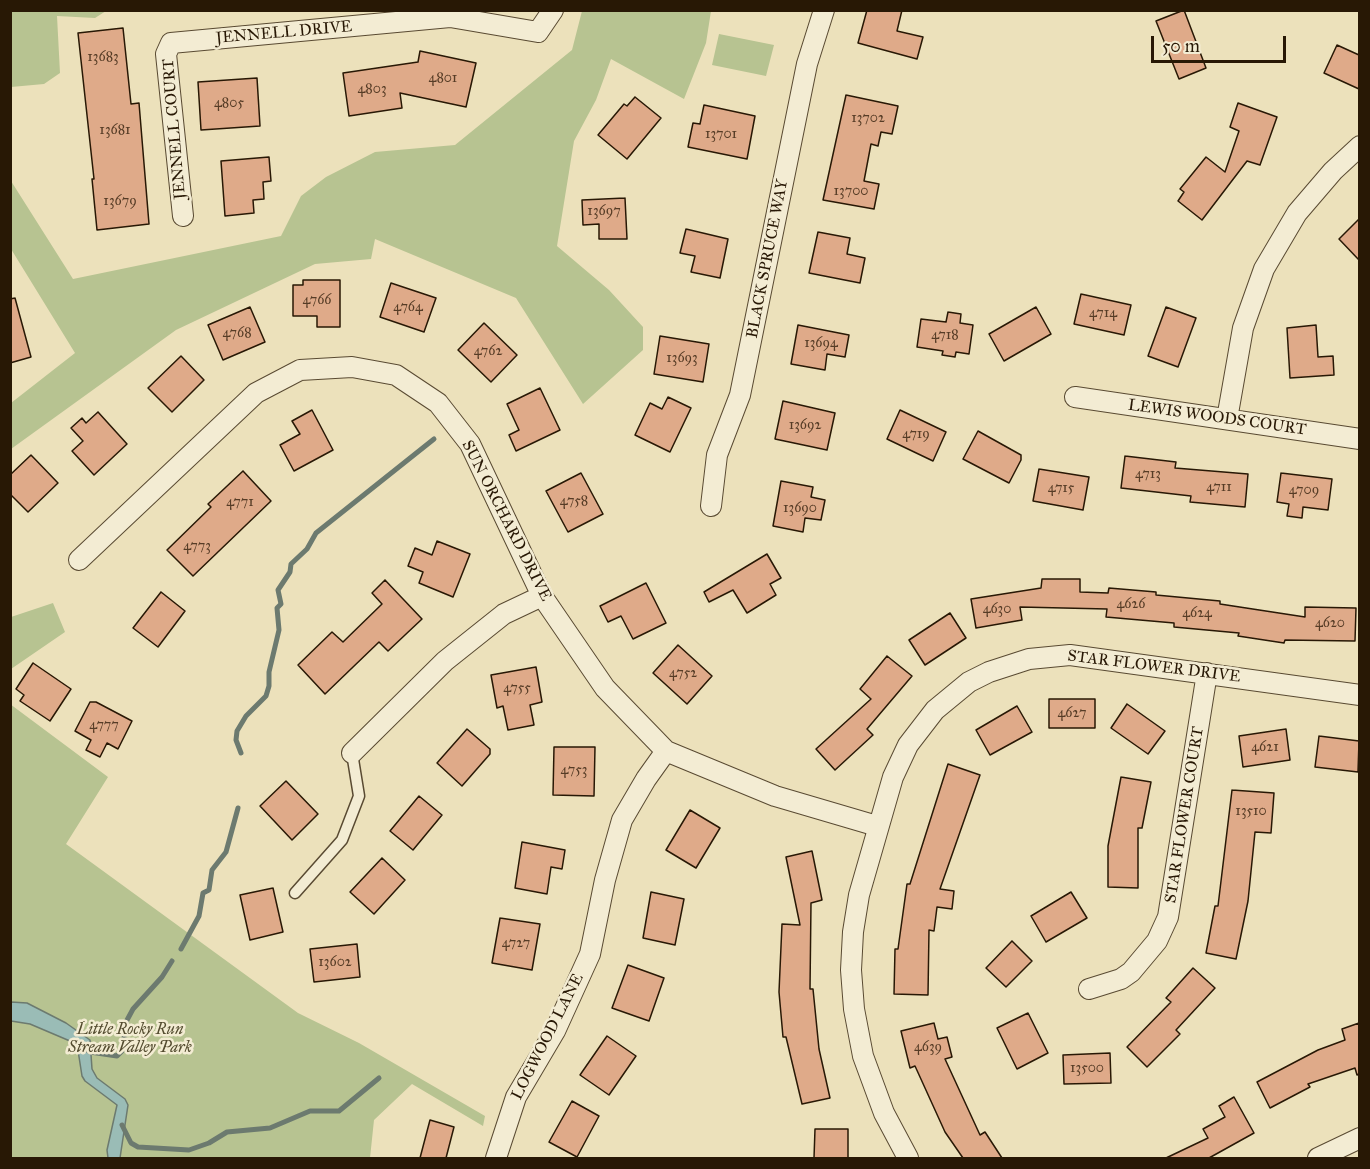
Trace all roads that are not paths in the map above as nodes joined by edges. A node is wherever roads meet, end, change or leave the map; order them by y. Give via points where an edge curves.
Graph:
1 (553, 10) edge
2 (824, 10) edge
3 (171, 43) joint
4 (1359, 146) edge
5 (183, 216) dead end
6 (1074, 397) dead end
7 (1227, 419) junction
8 (1359, 439) edge
9 (711, 506) dead end
10 (79, 560) dead end
11 (543, 596) junction
12 (1207, 673) junction
13 (1359, 695) edge
14 (666, 751) junction
15 (352, 753) joint
16 (877, 826) junction
17 (295, 893) dead end
18 (1089, 989) dead end
19 (1359, 1138) edge
20 (496, 1158) edge
21 (908, 1158) edge
22 (1318, 1158) edge

1 - 3 street, JENNELL DRIVE via 538,32 450,17
2 - 9 street, BLACK SPRUCE WAY via 807,63 740,395 717,455
3 - 5 street, JENNELL COURT via 166,54
4 - 7 street via 1297,213 1264,269 1243,328
6 - 7 street, LEWIS WOODS COURT
7 - 8 street, LEWIS WOODS COURT
10 - 11 street, SUN ORCHARD DRIVE via 256,393 300,370 352,367 396,375 438,403 470,444
11 - 14 street, SUN ORCHARD DRIVE via 605,688
11 - 15 street via 504,614 445,661
12 - 13 street, STAR FLOWER DRIVE
12 - 16 street, STAR FLOWER DRIVE via 1070,655 1029,659 989,672 951,695 920,727 899,762
12 - 18 street, STAR FLOWER COURT via 1168,917 1157,941 1131,972
14 - 16 street, SUN ORCHARD DRIVE via 775,796
14 - 20 street, LOGWOOD LANE via 622,820 604,880 590,954 555,1031 516,1097
15 - 17 lane via 358,796 342,840
16 - 21 street, STAR FLOWER DRIVE via 853,932 854,1009 876,1096
19 - 22 street

